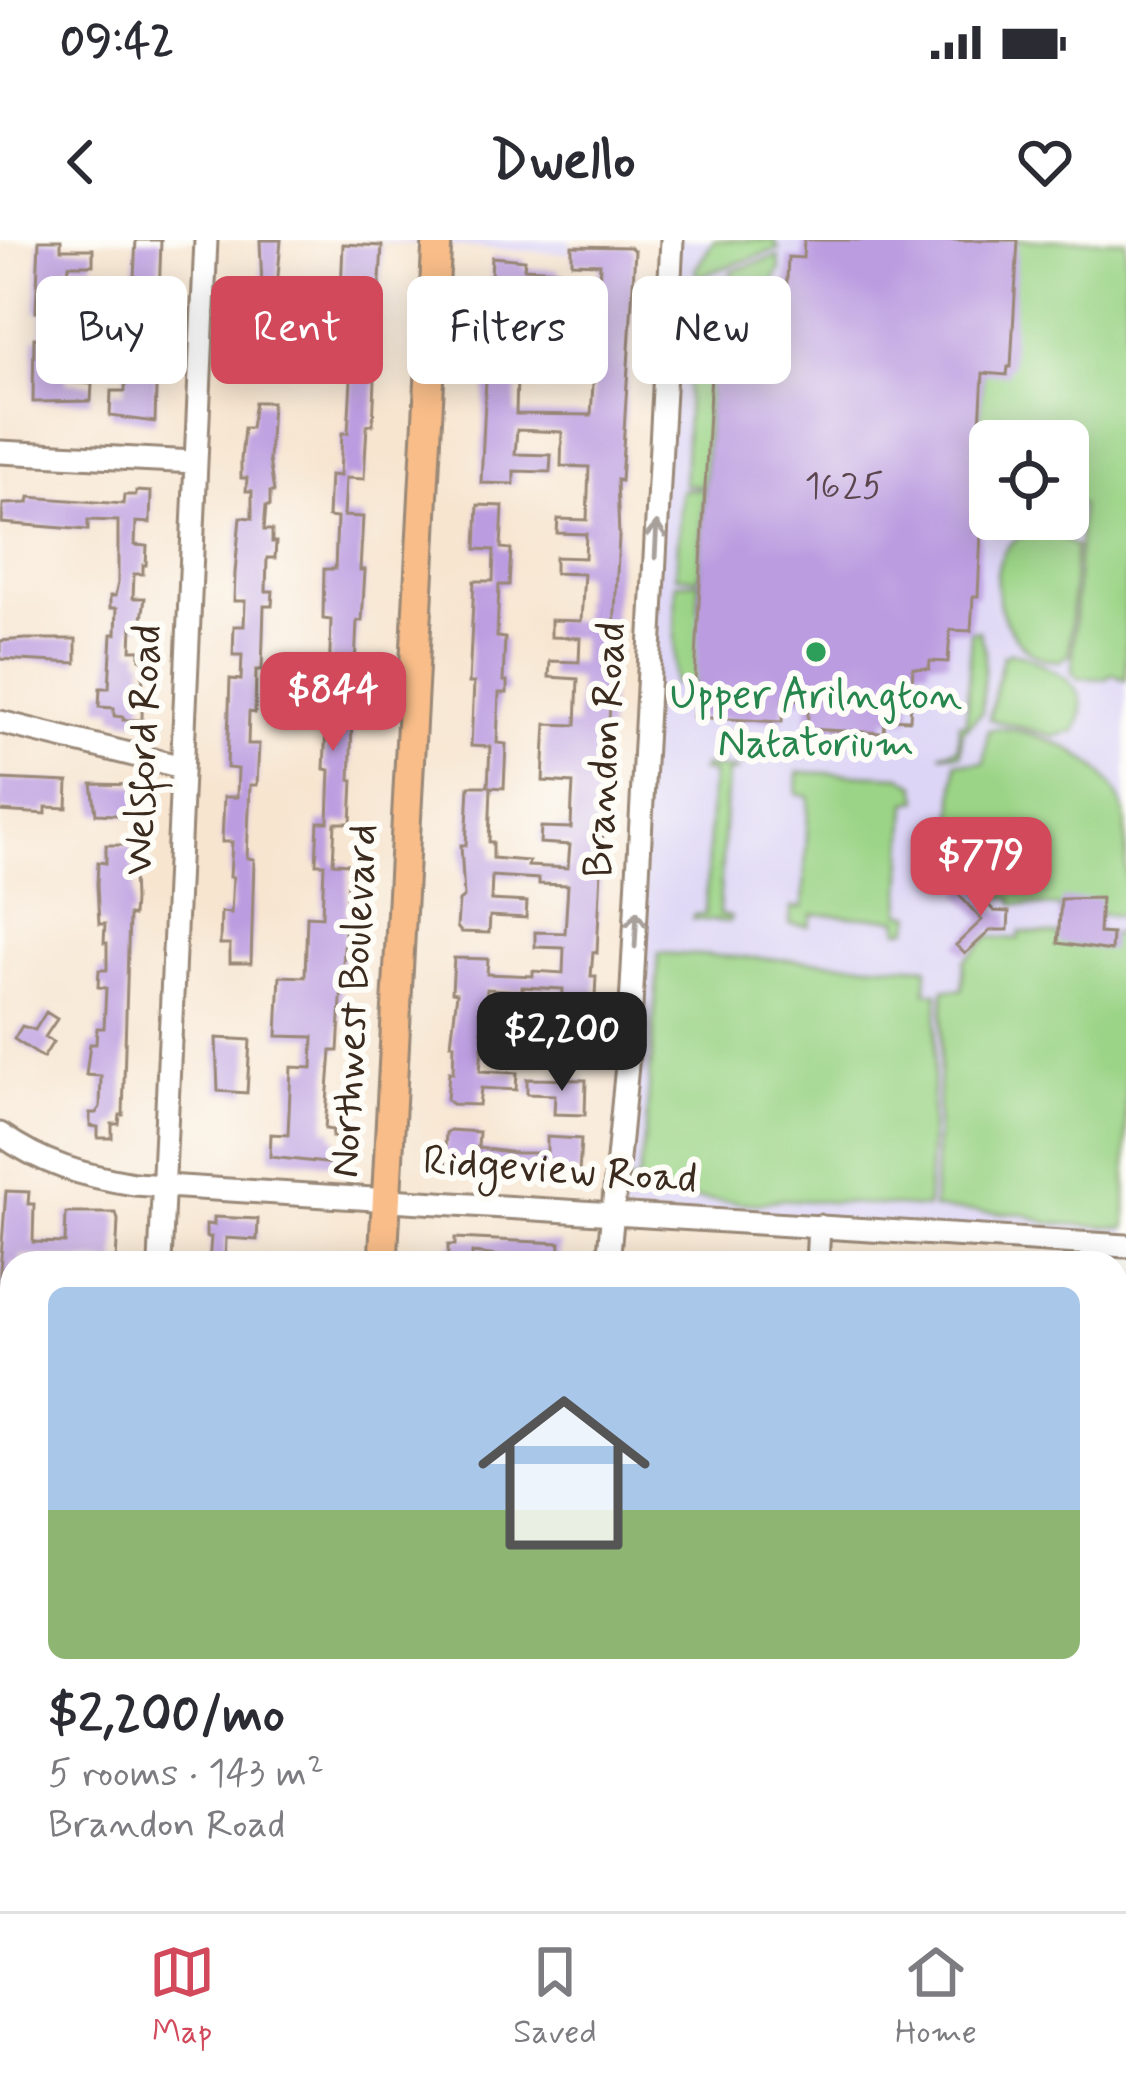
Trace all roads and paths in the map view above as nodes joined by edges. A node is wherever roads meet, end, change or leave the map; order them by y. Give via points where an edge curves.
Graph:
1 (206, 240) edge
2 (437, 240) edge
3 (672, 240) edge
4 (0, 452) edge
5 (195, 462) junction
6 (0, 722) edge
7 (182, 766) junction
8 (0, 1134) edge
9 (164, 1184) junction
10 (386, 1199) junction
11 (610, 1213) junction
12 (818, 1226) junction
13 (161, 1251) edge
14 (384, 1251) edge
15 (608, 1251) edge
16 (817, 1251) edge
17 (1060, 1251) edge

1 - 5 street, Welsford Road
2 - 10 main road, Northwest Boulevard
11 -> 3 street, Brandon Road via 629,1044
4 - 5 street
5 - 7 street, Welsford Road
6 - 7 street
7 - 9 street, Welsford Road
8 - 9 street, Ridgeview Road via 59,1168
9 - 10 street, Ridgeview Road
9 - 13 street, Welsford Road
10 - 11 street, Ridgeview Road
10 - 14 main road, Northwest Boulevard
11 - 12 street, Ridgeview Road
11 - 15 street, Brandon Road
12 - 16 street
12 - 17 street, Ridgeview Road

